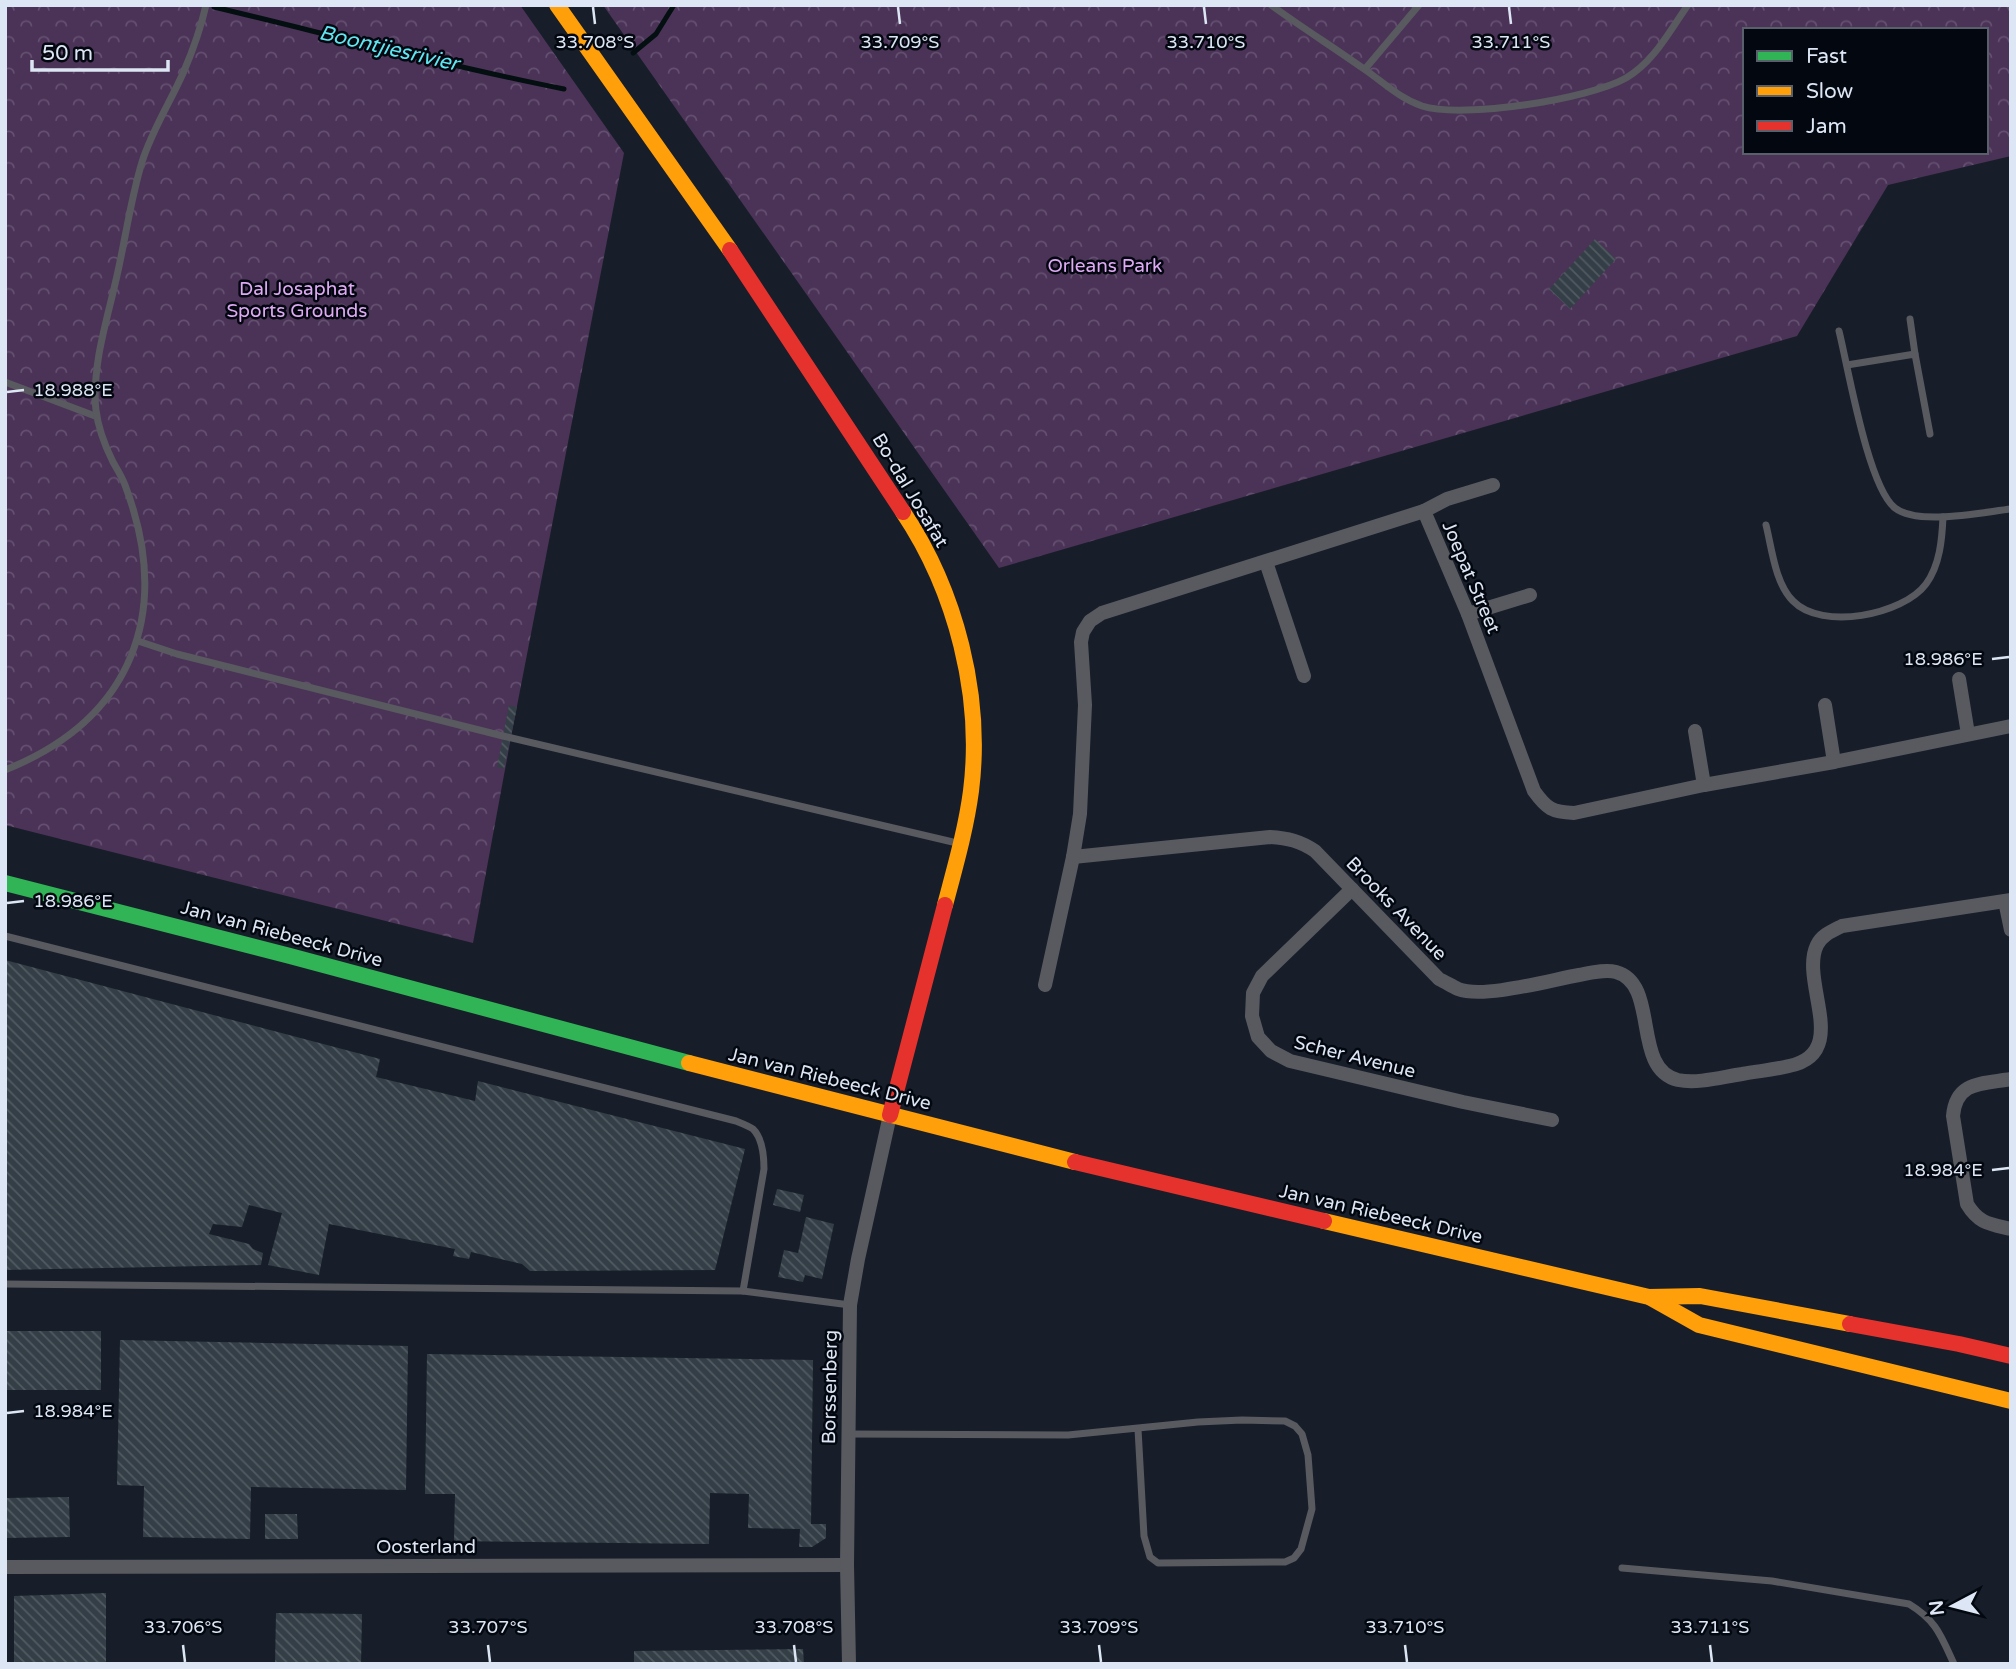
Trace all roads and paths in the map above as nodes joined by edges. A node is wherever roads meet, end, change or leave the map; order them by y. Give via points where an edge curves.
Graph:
1 (206, 5) edge
2 (557, 5) edge
3 (1271, 5) edge
4 (1419, 5) edge
5 (1688, 5) edge
6 (1365, 69) junction
7 (1910, 319) dead end
8 (1839, 331) dead end
9 (1915, 354) junction
10 (1847, 365) junction
11 (5, 382) edge
12 (95, 416) junction
13 (1930, 434) dead end
14 (1493, 485) dead end
15 (2011, 509) edge
16 (1424, 511) junction
17 (1943, 517) junction
18 (1766, 525) dead end
19 (1266, 562) junction
20 (1530, 595) dead end
21 (1468, 614) junction
22 (138, 642) junction
23 (1304, 676) dead end
24 (1959, 679) dead end
25 (1825, 705) dead end
26 (2011, 726) edge
27 (1695, 731) dead end
28 (1968, 734) junction
29 (1834, 762) junction
30 (5, 770) edge
31 (1704, 785) junction
32 (961, 844) junction
33 (1073, 857) junction
34 (5, 883) edge
35 (1352, 889) junction
36 (2008, 901) edge
37 (2011, 930) edge
38 (5, 936) edge
39 (1045, 985) dead end
40 (2011, 1079) edge
41 (890, 1115) junction
42 (1552, 1120) dead end
43 (2011, 1229) edge
44 (5, 1284) edge
45 (743, 1291) junction
46 (1649, 1297) junction
47 (849, 1305) junction
48 (2011, 1356) edge
49 (2011, 1401) edge
50 (1138, 1429) junction
51 (848, 1434) junction
52 (847, 1565) junction
53 (5, 1567) edge
54 (1622, 1568) dead end
55 (849, 1664) edge
56 (1954, 1664) edge

1 - 12 lane via 185,70 142,160 100,352
2 - 32 main road, Bo-dal Josafat via 708,216 910,522 939,579 970,689 974,742
3 - 6 lane
4 - 6 lane
5 - 6 lane via 1646,62 1626,78 1560,99 1455,110 1423,106 1394,92
7 - 9 lane
8 - 10 lane
9 - 10 lane
9 - 13 lane
10 - 17 lane via 1863,435 1884,494 1895,508 1911,515
11 - 12 lane
12 - 22 lane via 125,484 139,534 144,587
14 - 16 street
15 - 17 lane
16 - 19 street, Joepat Street
16 - 21 street, Joepat Street
17 - 18 lane via 1936,563 1914,597 1898,606 1844,617 1803,610 1791,599
19 - 23 street
19 - 33 street, Joepat Street via 1101,613 1090,621 1081,642 1083,776
20 - 21 street
21 - 31 street, Joepat Street via 1534,791 1544,806 1558,813 1574,813
22 - 30 lane via 117,686 78,729 46,751
22 - 32 lane via 479,730
24 - 28 street
25 - 29 street
26 - 28 street, Joepat Street
27 - 31 street
28 - 29 street, Joepat Street
29 - 31 street, Joepat Street
32 - 41 main road, Bo-dal Josafat
33 - 35 street, Brooks Avenue via 1285,838 1315,851
33 - 39 street, Joepat Street
34 - 41 main road, Jan van Riebeeck Drive
35 - 36 street, Brooks Avenue via 1439,979 1460,990 1479,992 1596,972 1614,971 1628,977 1637,989 1659,1067 1669,1077 1681,1080 1792,1066 1807,1059 1817,1047 1822,1027 1813,962 1826,933 1842,926
35 - 42 street, Scher Avenue via 1262,976 1253,993 1252,1016 1258,1037 1270,1051 1290,1061
36 - 37 street
38 - 45 lane via 736,1121 752,1129 764,1153
40 - 43 street via 1960,1092 1953,1116 1967,1204 1984,1223
41 - 46 main road, Jan van Riebeeck Drive
41 - 47 street, Borssenberg
44 - 45 lane
45 - 47 lane
46 - 48 main road, Jan van Riebeeck Drive via 1700,1296
46 - 49 main road, Jan van Riebeeck Drive via 1699,1325
47 - 51 street, Borssenberg
50 - 50 lane via 1144,1536 1150,1557 1158,1563 1285,1562 1294,1558 1312,1509 1308,1455 1295,1426 1285,1421 1242,1420
50 - 51 lane via 1068,1435
51 - 52 street, Borssenberg
52 - 53 street, Oosterland
52 - 55 street, Borssenberg
54 - 56 lane via 1772,1581 1909,1604 1938,1629

